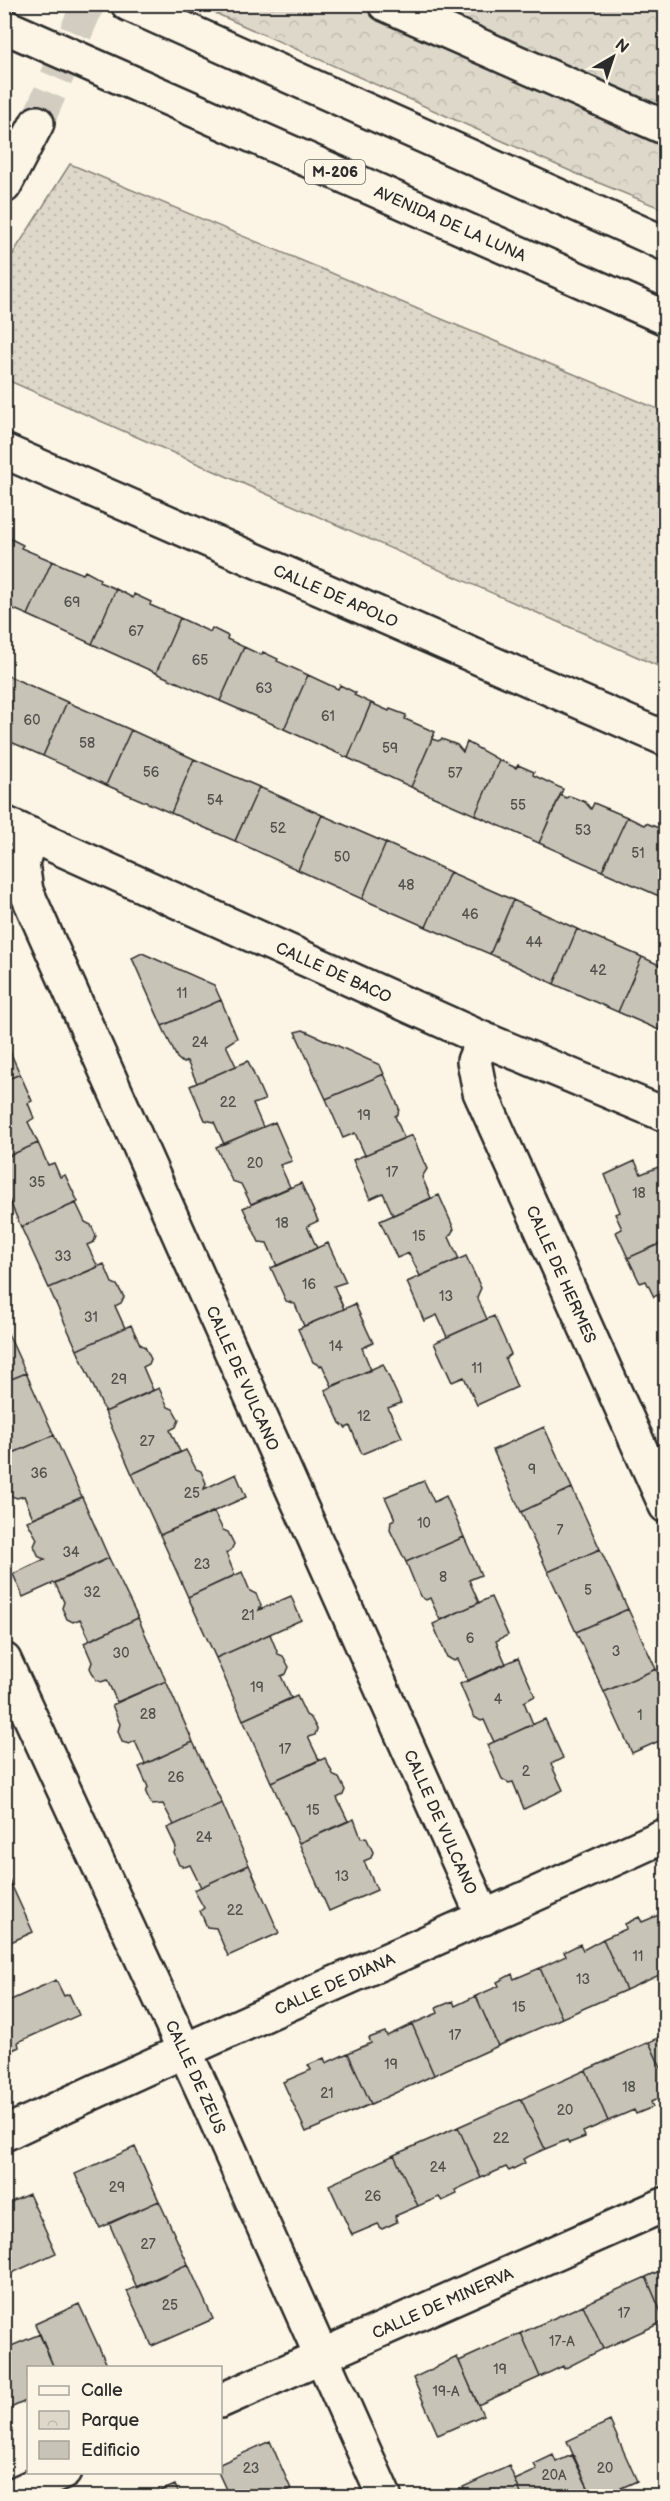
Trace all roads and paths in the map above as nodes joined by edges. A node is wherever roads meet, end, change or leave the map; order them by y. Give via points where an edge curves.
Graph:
1 (129, 4) edge
2 (385, 4) edge
3 (4, 26) edge
4 (37, 123) tunnel mouth
5 (666, 128) edge
6 (4, 186) edge
7 (666, 244) edge
8 (666, 318) edge
9 (4, 451) edge
10 (666, 739) edge
11 (18, 829) edge
12 (483, 1039) junction
13 (666, 1115) edge
14 (666, 1506) edge
15 (4, 1660) edge
16 (666, 1835) edge
17 (484, 1918) junction
18 (184, 2050) junction
19 (4, 2134) edge
20 (666, 2204) edge
21 (321, 2355) junction
22 (222, 2400) edge
23 (60, 2474) edge
24 (11, 2496) edge
25 (384, 2496) edge

1 - 7 street
2 - 5 street
3 - 8 street, AVENIDA DE LA LUNA / M-206
4 - 6 street
9 - 10 street, CALLE DE APOLO
11 - 12 street, CALLE DE BACO
11 - 17 street, CALLE DE VULCANO via 26,891
12 - 13 street, CALLE DE BACO
12 - 14 street, CALLE DE HERMES via 474,1061 480,1092
15 - 18 street, CALLE DE ZEUS
16 - 17 street, CALLE DE DIANA
17 - 18 street, CALLE DE DIANA
18 - 19 street, CALLE DE DIANA
18 - 21 street, CALLE DE ZEUS
20 - 21 street, CALLE DE MINERVA
21 - 22 street, CALLE DE MINERVA
21 - 25 street, CALLE DE ZEUS
23 - 24 street

